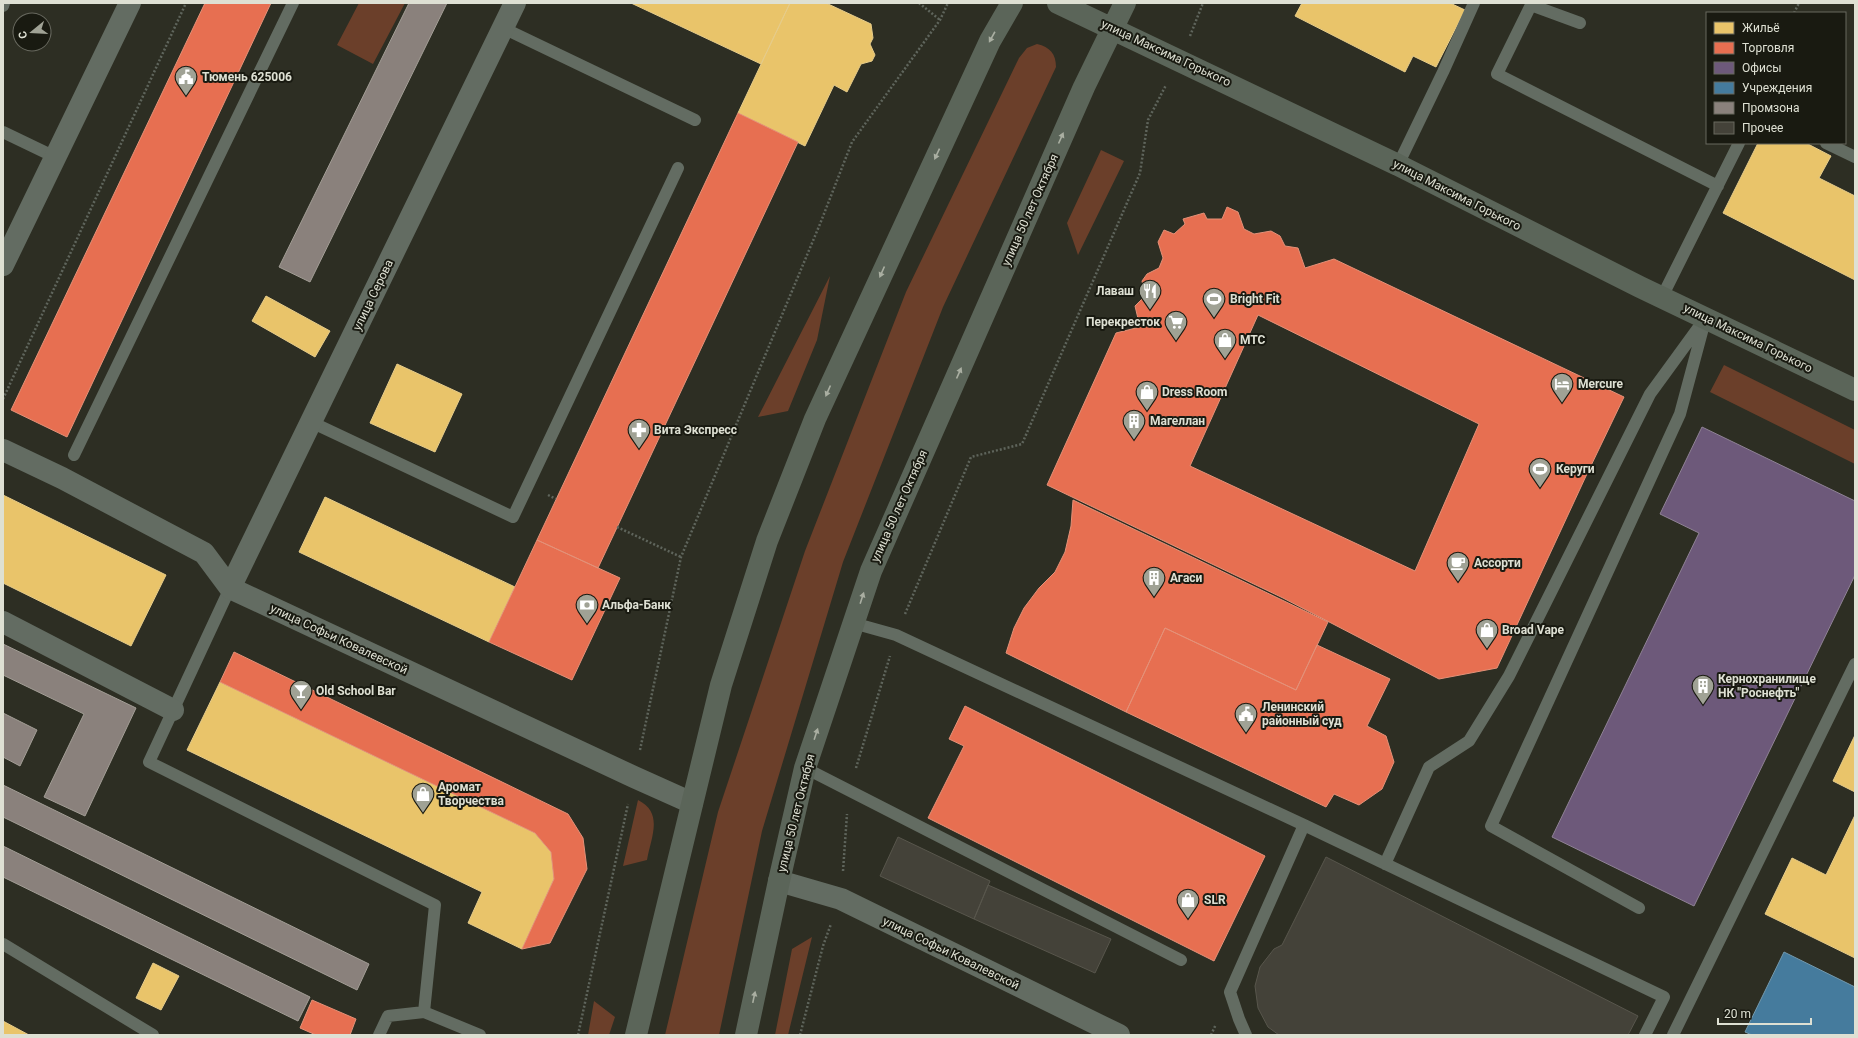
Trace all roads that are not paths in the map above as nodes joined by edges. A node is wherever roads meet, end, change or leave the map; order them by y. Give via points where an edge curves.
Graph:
1 (4, 3) edge
2 (130, 3) edge
3 (292, 3) edge
4 (515, 3) edge
5 (1012, 3) edge
6 (1058, 3) edge
7 (1125, 3) edge
8 (1474, 3) edge
9 (3, 6) edge
10 (1580, 23) dead end
11 (503, 28) junction
12 (1113, 28) junction
13 (695, 120) dead end
14 (3, 132) edge
15 (1739, 144) edge
16 (1828, 144) edge
17 (55, 157) junction
18 (1855, 157) edge
19 (1398, 165) junction
20 (678, 168) dead end
21 (1718, 186) junction
22 (3, 265) edge
23 (1662, 297) junction
24 (1706, 317) junction
25 (1855, 390) edge
26 (311, 422) junction
27 (3, 450) edge
28 (74, 455) dead end
29 (230, 588) junction
30 (3, 622) edge
31 (853, 623) junction
32 (1855, 666) edge
33 (173, 710) junction
34 (805, 768) junction
35 (692, 803) junction
36 (1304, 825) junction
37 (1385, 864) junction
38 (778, 881) junction
39 (1639, 908) dead end
40 (3, 944) edge
41 (1181, 960) dead end
42 (424, 1012) junction
43 (153, 1035) edge
44 (379, 1035) edge
45 (480, 1035) edge
46 (636, 1035) edge
47 (746, 1035) edge
48 (1119, 1035) edge
49 (1246, 1035) edge
50 (1645, 1035) edge
51 (1673, 1035) edge

1 - 9 lane
2 - 17 street
3 - 28 lane
4 - 11 street, улица Серова
5 -> 35 main road via 990,41 815,419 767,541 721,685
6 - 12 main road, улица Максима Горького
7 - 12 main road, улица 50 лет Октября
8 - 19 lane
10 - 21 lane via 1531,5 1497,74
11 - 13 lane
11 - 26 street, улица Серова
12 - 19 main road, улица Максима Горького
31 -> 12 main road, улица 50 лет Октября via 870,571 1081,94
14 - 17 lane
15 - 21 lane
16 - 18 lane
17 - 22 street
19 - 23 main road, улица Максима Горького
20 - 26 lane via 513,517
21 - 23 lane
23 - 24 main road, улица Максима Горького
24 - 25 main road, улица Максима Горького
24 - 37 lane via 1650,394 1509,676 1469,741 1429,767
24 - 39 lane via 1680,414 1490,826
26 - 29 street, улица Серова
27 - 29 street, улица Софьи Ковалевской via 62,478 204,554
29 - 33 lane
29 - 35 street, улица Софьи Ковалевской
30 - 33 street
34 -> 31 main road, улица 50 лет Октября
31 - 36 lane via 896,635
32 - 51 lane
33 - 42 lane via 149,762 435,905
34 - 38 main road, улица 50 лет Октября
34 - 41 lane
35 - 46 main road
36 - 37 lane
36 - 49 lane via 1230,992
37 - 50 lane via 1664,997
47 -> 38 main road, улица 50 лет Октября
38 - 48 street, улица Софьи Ковалевской via 841,899
40 - 43 lane
42 - 44 lane via 388,1016
42 - 45 lane

